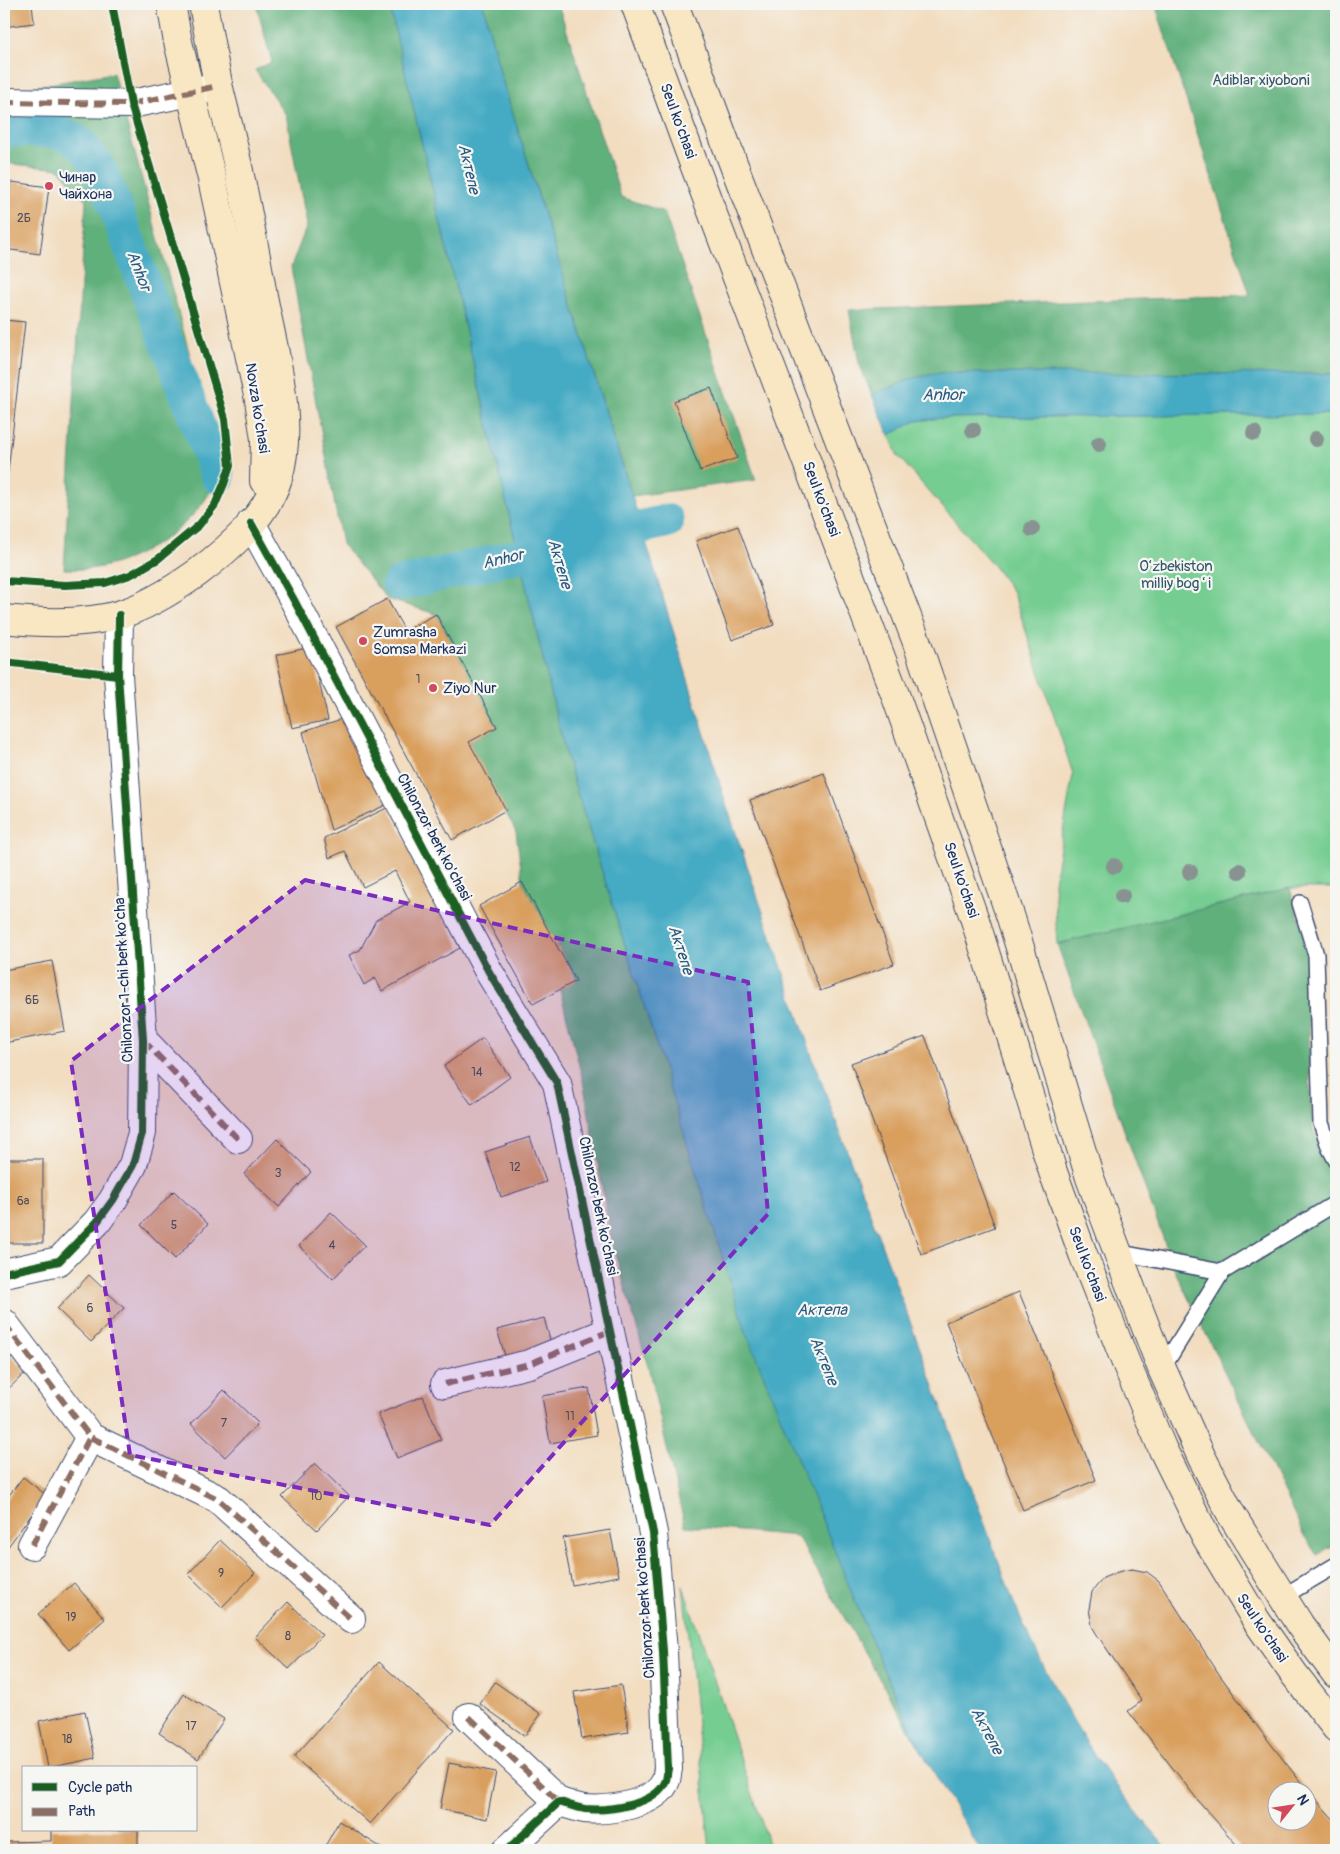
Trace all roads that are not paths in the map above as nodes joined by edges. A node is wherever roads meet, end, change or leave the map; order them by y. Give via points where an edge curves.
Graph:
1 (171, 4) edge
2 (203, 4) edge
3 (635, 4) edge
4 (674, 4) edge
5 (218, 86) junction
6 (190, 92) junction
7 (4, 102) edge
8 (251, 523) junction
9 (119, 615) junction
10 (4, 619) edge
11 (1300, 903) dead end
12 (143, 1040) junction
13 (238, 1139) dead end
14 (1336, 1160) edge
15 (1336, 1203) edge
16 (1116, 1252) junction
17 (1222, 1272) junction
18 (4, 1274) edge
19 (4, 1323) edge
20 (610, 1331) junction
21 (1162, 1369) junction
22 (444, 1384) dead end
23 (90, 1437) junction
24 (32, 1545) dead end
25 (1336, 1565) edge
26 (1282, 1597) junction
27 (351, 1619) dead end
28 (1336, 1674) edge
29 (469, 1717) dead end
30 (1336, 1728) edge
31 (559, 1802) junction
32 (507, 1850) edge

1 - 6 main road, Novza ko'chasi
2 - 5 main road, Novza ko'chasi
3 - 30 main road, Seul ko'chasi via 896,697 969,901 1050,1162 1126,1363 1167,1458 1210,1544 1256,1620
4 - 16 main road via 916,640 1004,900 1080,1151
5 - 6 street
5 - 8 main road, Novza ko'chasi via 240,175 282,398 282,460 273,491
6 - 7 street via 132,104
6 - 8 main road, Novza ko'chasi via 257,391 264,439 264,481
8 - 9 main road via 222,553 189,578 150,602
8 - 20 street, Chilonzor berk ko'chasi via 296,602 489,972 557,1083
9 - 10 main road via 69,621
9 - 12 street, Chilonzor 1-chi berk ko'cha via 118,675
11 - 14 lane via 1316,955 1321,1123
12 - 13 street
12 - 18 street, Chilonzor 1-chi berk ko'cha via 142,1133 127,1178 97,1222 59,1262
15 - 17 lane
16 - 17 lane
16 - 21 main road
17 - 21 lane
19 - 23 street
20 - 22 street via 530,1364
20 - 31 street, Chilonzor berk ko'chasi via 653,1533 668,1768 666,1781 645,1800 607,1809 584,1809
21 - 26 main road via 1216,1485
23 - 24 street
23 - 27 street via 218,1499
25 - 26 lane
26 - 28 main road
29 - 31 street
31 - 32 street

